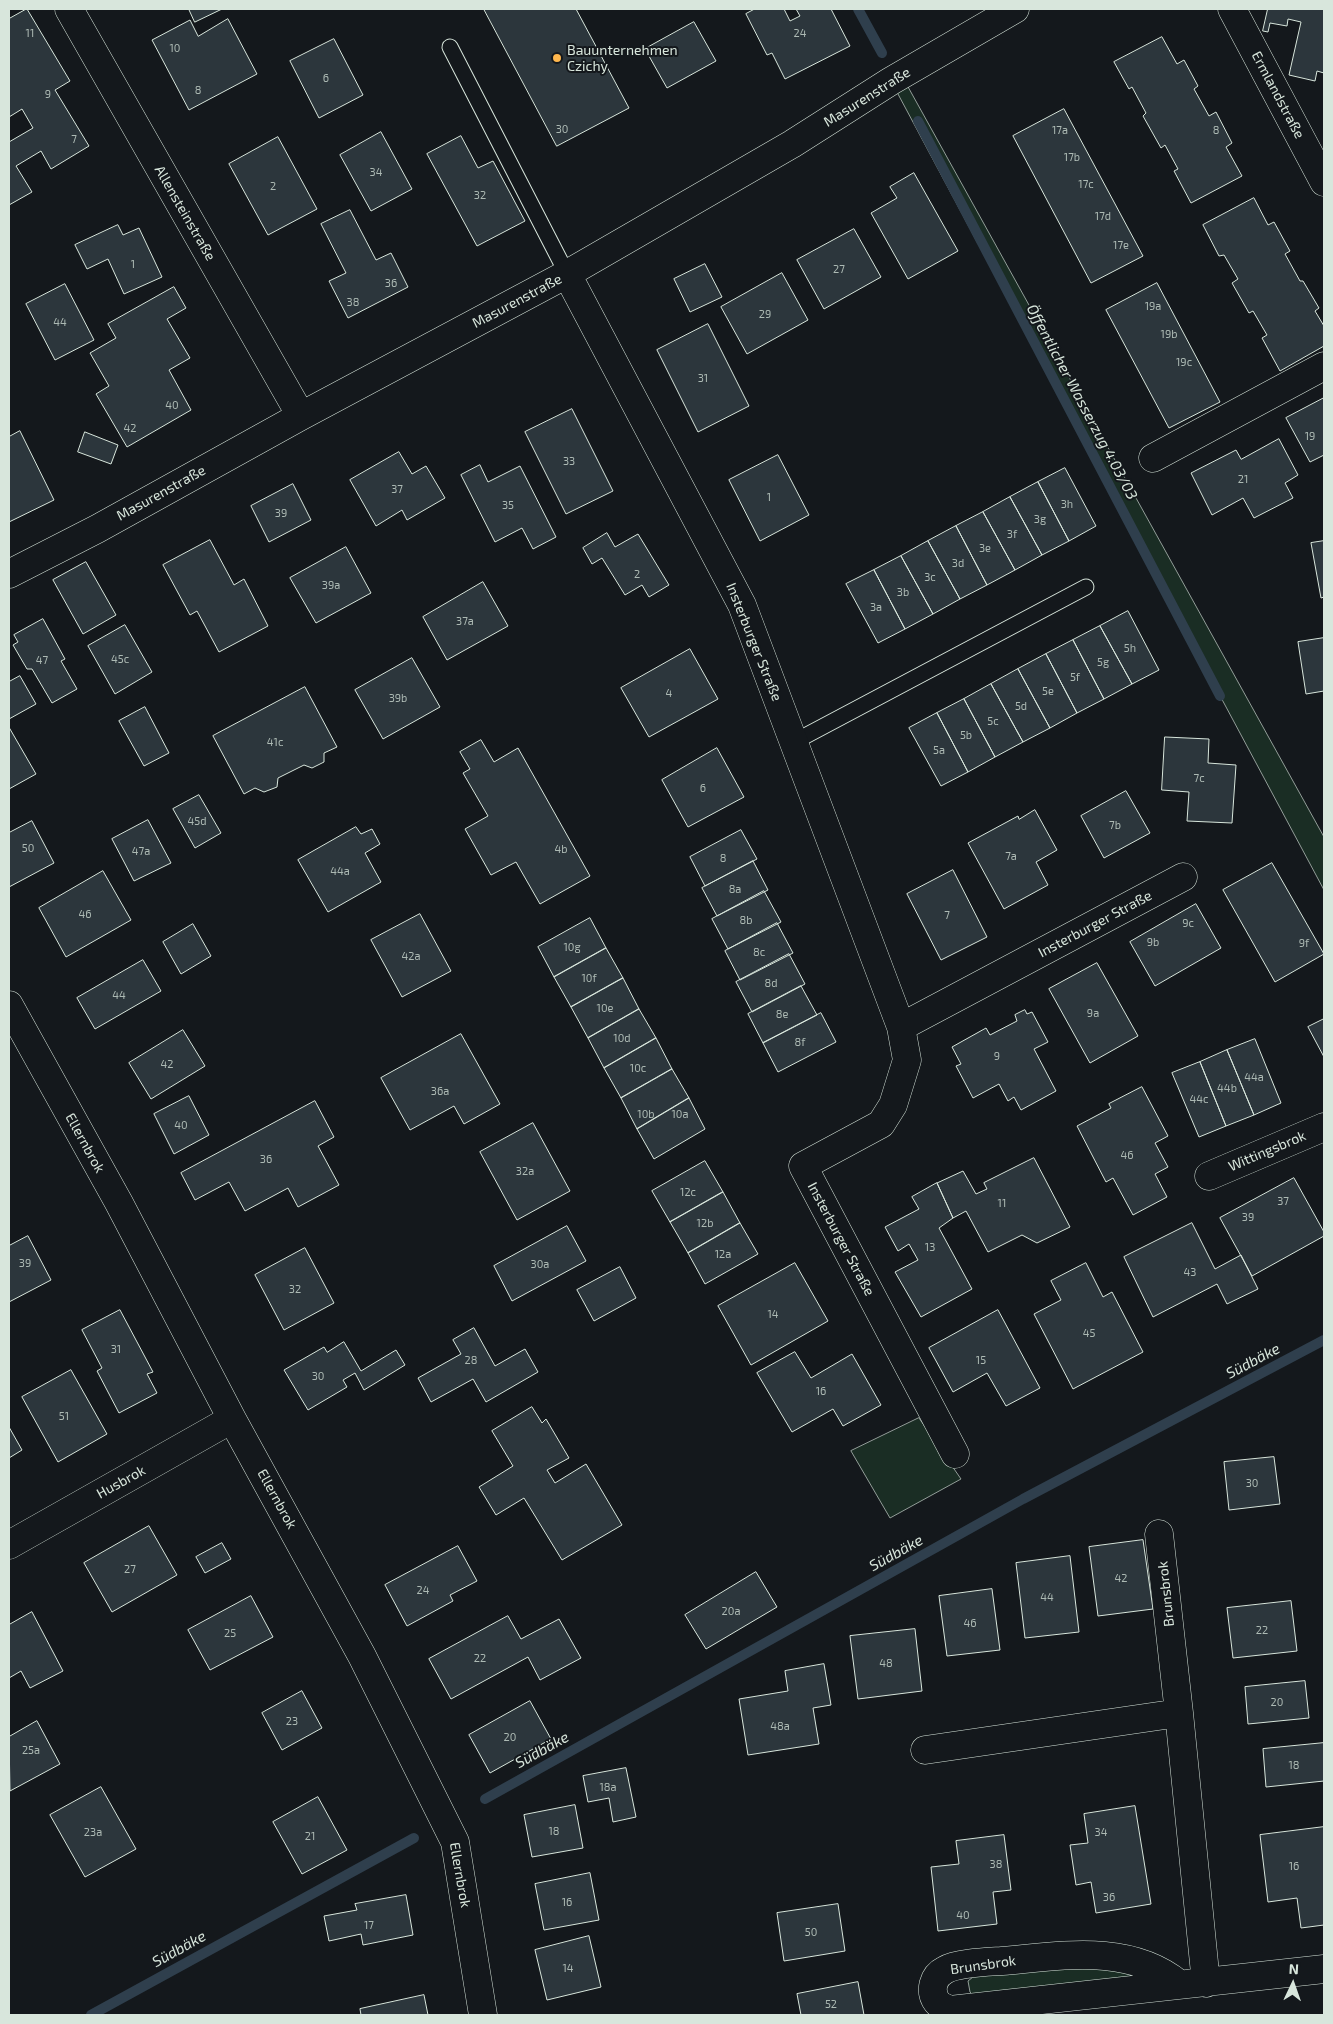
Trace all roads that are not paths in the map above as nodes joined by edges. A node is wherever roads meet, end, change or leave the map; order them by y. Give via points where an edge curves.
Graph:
1 (69, 9) edge
2 (1015, 9) edge
3 (1232, 9) edge
4 (450, 47) dead end
5 (1324, 182) edge
6 (567, 274) junction
7 (1324, 366) edge
8 (301, 416) junction
9 (1153, 458) dead end
10 (9, 574) edge
11 (1086, 587) dead end
12 (792, 743) junction
13 (1183, 877) dead end
14 (9, 1006) edge
15 (901, 1028) junction
16 (1324, 1127) edge
17 (1209, 1176) dead end
18 (232, 1419) junction
19 (955, 1454) dead end
20 (1159, 1534) dead end
21 (9, 1544) edge
22 (1179, 1714) junction
23 (925, 1750) dead end
24 (1324, 1969) edge
25 (1206, 1983) junction
26 (1179, 1984) junction
27 (483, 2015) edge

1 - 8 street, Allensteinstraße
2 - 6 street, Masurenstraße via 891,81 792,144
3 - 5 street, Ermlandstraße
4 - 6 lane
6 - 8 street, Masurenstraße
6 - 12 street, Insterburger Straße via 742,605
7 - 9 street
8 - 10 street, Masurenstraße
11 - 12 lane
12 - 15 street, Insterburger Straße
13 - 15 street, Insterburger Straße
14 - 18 street, Ellernbrok via 119,1203
15 - 19 street, Insterburger Straße via 907,1060 893,1105 881,1124 803,1166
16 - 17 street, Wittingsbrok
18 - 21 street, Husbrok
18 - 27 street, Ellernbrok via 362,1656 455,1842
20 - 22 street, Brunsbrok
22 - 23 street
22 - 25 street, Brunsbrok
24 - 25 street, Brunsbrok
25 - 26 street, Brunsbrok
26 - 26 street, Brunsbrok via 1168,1974 1138,1962 1091,1954 975,1963 945,1969 935,1978 932,1992 938,2003 950,2010

